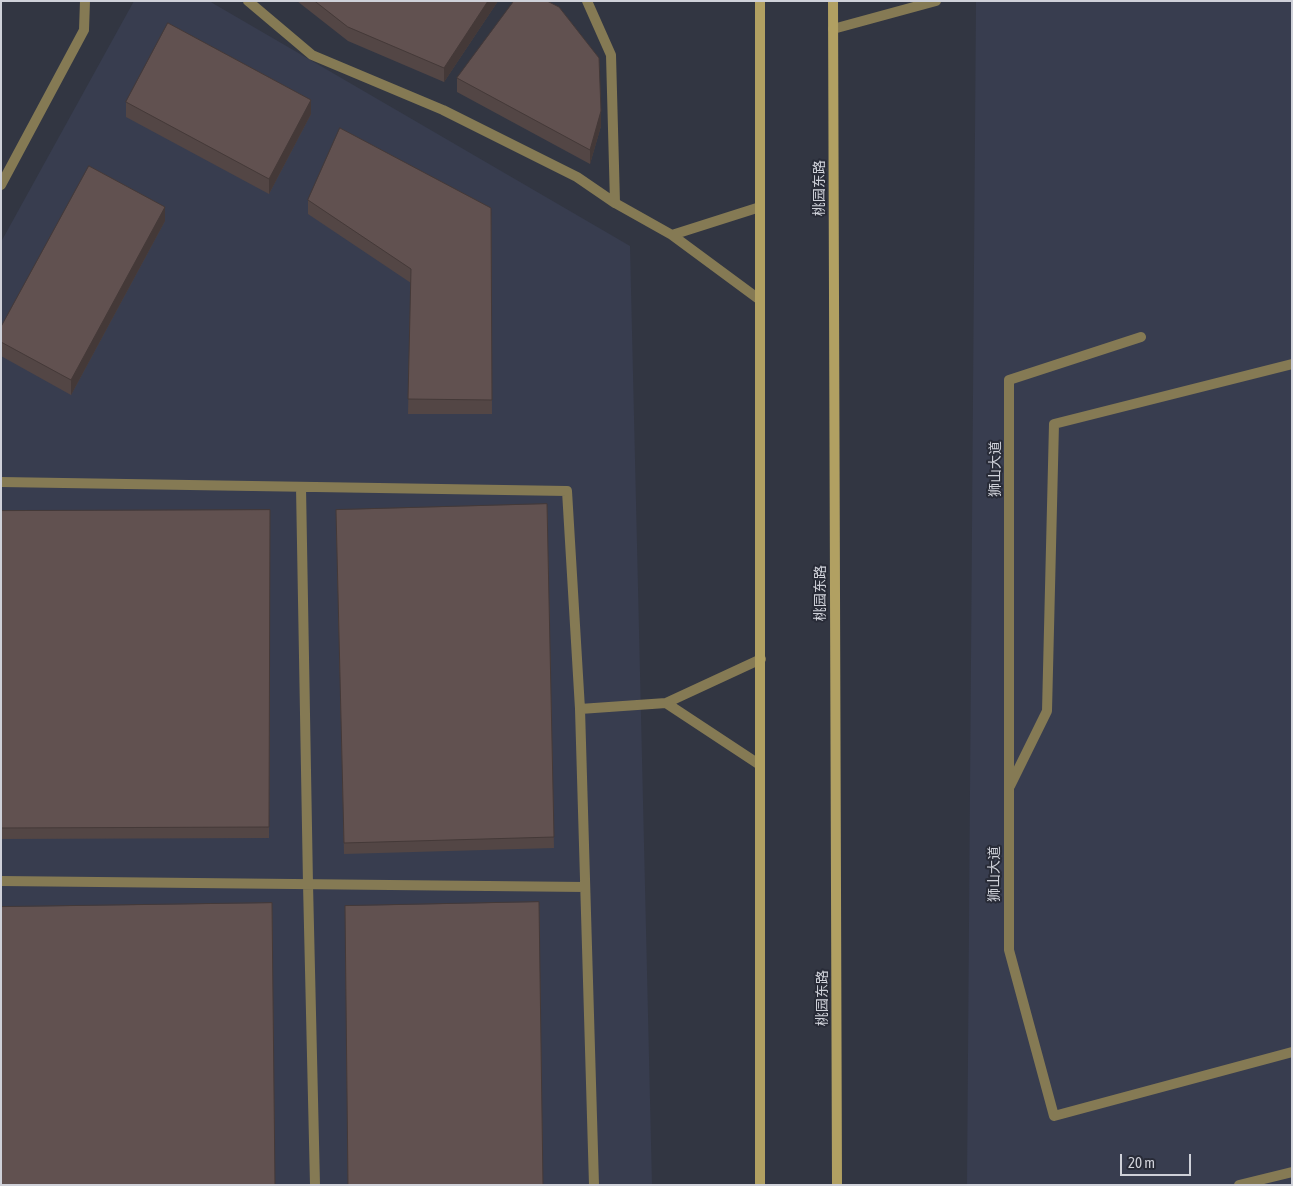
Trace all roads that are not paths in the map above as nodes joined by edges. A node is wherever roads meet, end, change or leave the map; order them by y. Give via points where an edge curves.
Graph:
1 (84, 1) edge
2 (248, 1) edge
3 (587, 1) edge
4 (760, 1) edge
5 (833, 1) edge
6 (936, 1) edge
7 (833, 29) junction
8 (1, 185) edge
9 (614, 204) junction
10 (760, 207) junction
11 (672, 235) junction
12 (760, 300) junction
13 (1141, 337) dead end
14 (1292, 364) edge
15 (1, 482) edge
16 (301, 487) junction
17 (760, 659) junction
18 (666, 702) junction
19 (580, 710) junction
20 (760, 765) junction
21 (1009, 789) junction
22 (1, 881) edge
23 (308, 884) junction
24 (585, 887) junction
25 (1292, 1052) edge
26 (1292, 1172) edge
27 (315, 1185) edge
28 (594, 1185) edge
29 (760, 1185) edge
30 (837, 1185) edge
31 (1239, 1185) edge

1 - 8 lane via 84,30
2 - 9 lane via 312,54 443,110 577,177
3 - 9 lane via 611,56
4 - 10 main road
5 - 7 main road, 桃园东路
6 - 7 lane
7 - 30 main road, 桃园东路
9 - 11 lane
10 - 11 lane
10 - 12 main road
11 - 12 lane
12 - 17 main road
13 - 21 lane, 狮山大道 via 1009,380
14 - 21 lane via 1054,424 1047,711
15 - 16 lane
16 - 19 lane via 567,491
16 - 23 lane
17 - 18 lane
17 - 20 main road
18 - 19 lane
18 - 20 lane
19 - 24 lane
20 - 29 main road
21 - 25 lane, 狮山大道 via 1009,950 1054,1116
22 - 23 lane
23 - 24 lane
23 - 27 lane
24 - 28 lane
26 - 31 lane

